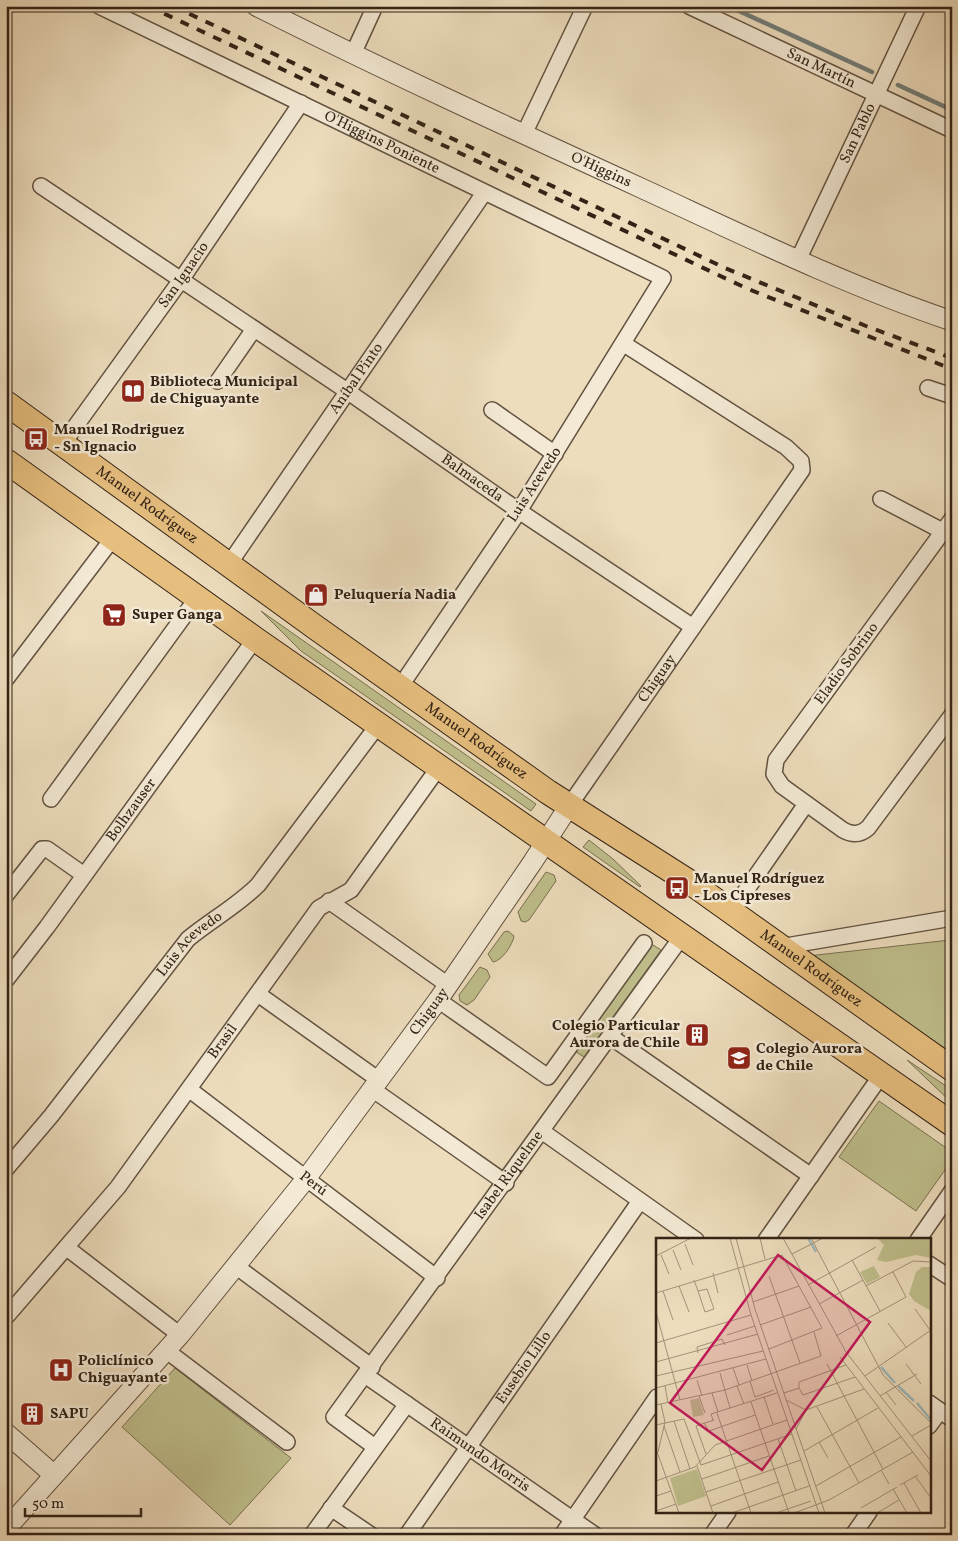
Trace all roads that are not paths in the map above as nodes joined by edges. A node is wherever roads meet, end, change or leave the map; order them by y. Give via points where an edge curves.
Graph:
1 (99, 6) edge
2 (256, 6) edge
3 (375, 6) edge
4 (585, 6) edge
5 (690, 6) edge
6 (918, 6) edge
7 (353, 54) junction
8 (876, 96) junction
9 (301, 103) junction
10 (952, 130) edge
11 (524, 134) junction
12 (41, 186) dead end
13 (484, 193) junction
14 (798, 260) junction
15 (664, 278) joint
16 (181, 280) junction
17 (952, 321) edge
18 (254, 328) junction
19 (624, 344) junction
20 (218, 381) dead end
21 (928, 388) dead end
22 (347, 390) junction
23 (952, 396) edge
24 (6, 403) edge
25 (492, 410) dead end
26 (62, 445) junction
27 (555, 454) junction
28 (6, 461) edge
29 (881, 499) dead end
30 (519, 511) junction
31 (949, 529) edge
32 (112, 538) junction
33 (229, 564) junction
34 (197, 598) junction
35 (692, 626) junction
36 (255, 639) junction
37 (6, 679) edge
38 (400, 687) junction
39 (952, 715) edge
40 (378, 725) junction
41 (439, 767) junction
42 (51, 799) dead end
43 (806, 804) junction
44 (569, 806) junction
45 (546, 842) junction
46 (84, 875) junction
47 (6, 895) edge
48 (329, 901) junction
49 (731, 912) junction
50 (952, 918) edge
51 (683, 936) junction
52 (644, 943) dead end
53 (780, 947) junction
54 (6, 980) edge
55 (443, 992) junction
56 (258, 994) junction
57 (611, 1037) junction
58 (952, 1069) edge
59 (882, 1074) junction
60 (376, 1084) junction
61 (190, 1090) junction
62 (952, 1124) edge
63 (543, 1132) junction
64 (6, 1169) edge
65 (811, 1176) junction
66 (305, 1180) junction
67 (506, 1183) junction
68 (952, 1191) edge
69 (640, 1201) junction
70 (693, 1238) edge
71 (767, 1238) edge
72 (919, 1238) edge
73 (67, 1248) junction
74 (930, 1265) edge
75 (237, 1267) junction
76 (437, 1278) junction
77 (952, 1279) edge
78 (6, 1317) edge
79 (180, 1335) junction
80 (166, 1351) junction
81 (369, 1371) junction
82 (656, 1398) edge
83 (407, 1404) junction
84 (940, 1411) edge
85 (930, 1425) edge
86 (6, 1433) edge
87 (287, 1442) dead end
88 (375, 1447) junction
89 (469, 1447) junction
90 (54, 1475) junction
91 (331, 1508) junction
92 (727, 1514) edge
93 (868, 1514) edge
94 (573, 1519) junction
95 (6, 1529) edge
96 (312, 1535) edge
97 (371, 1535) edge
98 (407, 1535) edge
99 (562, 1535) edge
100 (595, 1535) edge
101 (712, 1535) edge
102 (853, 1535) edge

1 - 9 street, O'Higgins Poniente
2 - 7 street, O'Higgins
3 - 7 street
4 - 11 street
5 - 8 street, San Martín
6 - 8 street, San Pablo
7 - 11 street, O'Higgins
8 - 10 street, San Martín
8 - 14 street, San Pablo
9 - 13 street, O'Higgins Poniente
9 - 16 street, San Ignacio
11 - 14 street, O'Higgins
12 - 16 street, Balmaceda
13 - 15 street, O'Higgins Poniente
13 - 22 street, Aníbal Pinto
14 - 17 street, O'Higgins
15 - 19 street, Luis Acevedo
16 - 18 street, Balmaceda
16 - 26 street, San Ignacio
18 - 20 street
18 - 22 street, Balmaceda
19 - 27 street, Luis Acevedo
19 - 35 street, Chiguay via 786,447 801,461 800,476
21 - 23 street
22 - 30 street, Balmaceda
22 - 33 street, Aníbal Pinto
24 - 26 main road, Manuel Rodríguez
25 - 27 street
26 - 33 main road, Manuel Rodríguez
27 - 30 street, Luis Acevedo
28 - 32 main road
29 - 31 street
30 - 35 street, Balmaceda
30 - 38 street, Luis Acevedo
31 - 43 street, Eladio Sobrino via 776,760 775,778
32 - 34 main road
32 - 37 street
33 - 38 main road, Manuel Rodríguez
34 - 36 main road
34 - 42 street
35 - 44 street, Chiguay
36 - 40 main road
36 - 46 street, Bolhzauser
38 - 44 main road, Manuel Rodríguez
39 - 43 street via 864,831 849,833
40 - 41 main road
40 - 64 street, Luis Acevedo via 258,885 238,904 188,939
41 - 45 main road
41 - 48 street, Brasil via 350,890
43 - 49 street
44 - 45 street, Chiguay
44 - 49 main road, Manuel Rodríguez via 673,871
45 - 51 main road
45 - 55 street, Chiguay
46 - 47 street via 47,849 42,849
46 - 54 street, Bolhzauser
48 - 55 street
48 - 56 street, Brasil via 318,908
49 - 53 main road, Manuel Rodríguez
50 - 53 street
51 - 57 street, Isabel Riquelme
51 - 59 main road
52 - 55 street via 548,1077
53 - 58 main road, Manuel Rodríguez
55 - 60 street, Chiguay
56 - 60 street
56 - 61 street, Brasil
57 - 63 street, Isabel Riquelme
57 - 65 street
59 - 62 main road
59 - 65 street
60 - 66 street, Chiguay
60 - 67 street
61 - 66 street, Perú
61 - 73 street, Brasil via 118,1187
63 - 67 street, Isabel Riquelme
63 - 69 street
65 - 71 street
66 - 75 street, Chiguay
66 - 76 street, Perú
67 - 76 street, Isabel Riquelme
68 - 72 street
69 - 70 street
69 - 89 street, Eusebio Lillo
73 - 78 street, Brasil
73 - 79 street
74 - 77 street
75 - 79 street, Chiguay
75 - 81 street, Raimundo Morris
76 - 81 street, Isabel Riquelme
79 - 80 street, Chiguay
80 - 87 street
80 - 90 street, Chiguay
81 - 83 street, Raimundo Morris
81 - 88 street, Isabel Riquelme via 334,1417
82 - 94 street
83 - 88 street
83 - 89 street, Raimundo Morris
84 - 85 street
86 - 90 street
88 - 91 street
89 - 94 street, Raimundo Morris
89 - 98 street, Eusebio Lillo
90 - 95 street, Chiguay
91 - 96 street
91 - 97 street
92 - 101 street
93 - 102 street
94 - 99 street
94 - 100 street, Raimundo Morris

